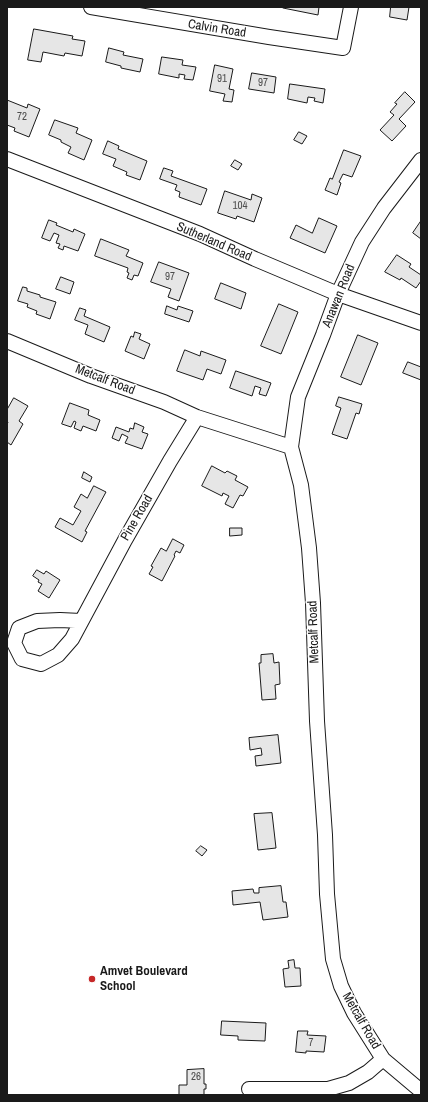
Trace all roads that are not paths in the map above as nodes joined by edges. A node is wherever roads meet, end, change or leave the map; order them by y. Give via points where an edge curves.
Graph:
1 (91, 7) edge
2 (351, 7) edge
3 (7, 159) edge
4 (421, 160) edge
5 (338, 294) junction
6 (421, 324) edge
7 (7, 341) edge
8 (198, 417) junction
9 (291, 447) junction
10 (82, 621) junction
11 (384, 1059) junction
12 (249, 1089) dead end
13 (421, 1091) edge

1 - 2 street, Calvin Road via 343,48
3 - 5 street, Sutherland Road via 200,234
4 - 5 street, Anawan Road via 362,242
5 - 6 street, Sutherland Road
5 - 9 street, Anawan Road via 298,397
7 - 8 street, Metcalf Road
8 - 9 street, Metcalf Road
8 - 10 street, Pine Road via 125,540
9 - 11 street, Metcalf Road via 301,485 309,548 327,894 334,959 341,986 354,1013
10 - 10 street, Pine Road via 72,639 58,655 41,664 22,659 14,643 19,628 37,621
11 - 12 street via 349,1083 328,1089
11 - 13 street, Metcalf Road

